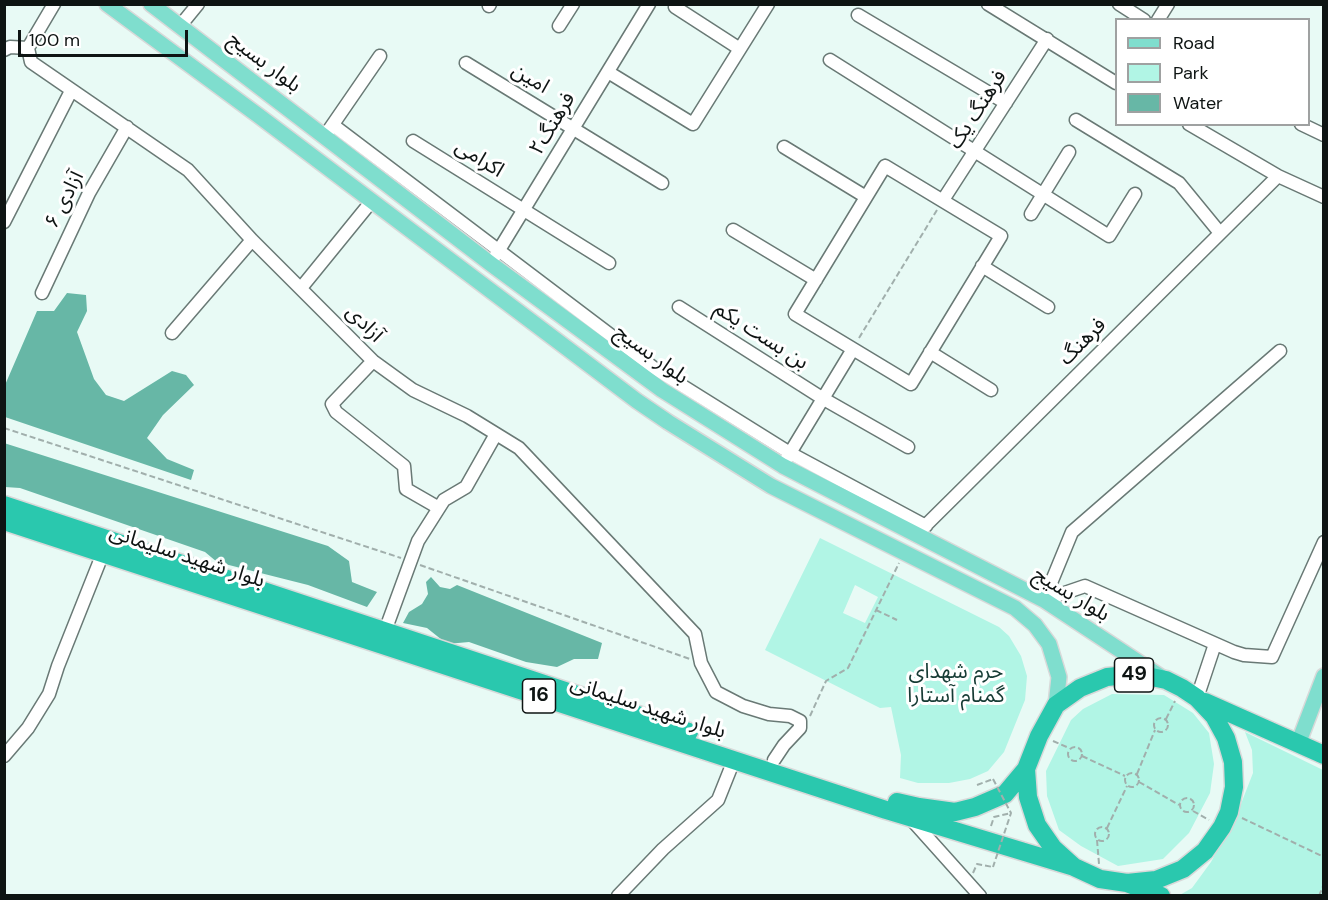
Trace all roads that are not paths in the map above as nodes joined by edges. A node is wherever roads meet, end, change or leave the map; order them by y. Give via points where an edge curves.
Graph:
1 (54, 4) edge
2 (107, 4) edge
3 (151, 4) edge
4 (198, 4) edge
5 (573, 4) edge
6 (768, 4) edge
7 (988, 4) edge
8 (1119, 4) edge
9 (1168, 4) edge
10 (646, 6) edge
11 (675, 7) dead end
12 (858, 15) dead end
13 (1141, 18) edge
14 (1159, 18) edge
15 (180, 26) junction
16 (559, 26) dead end
17 (1047, 39) junction
18 (28, 48) junction
19 (740, 49) junction
20 (4, 50) edge
21 (380, 56) dead end
22 (830, 60) dead end
23 (466, 63) dead end
24 (608, 72) junction
25 (1115, 82) edge
26 (71, 91) junction
27 (273, 97) junction
28 (1006, 103) junction
29 (259, 116) junction
30 (1076, 120) dead end
31 (1192, 126) edge
32 (1306, 126) edge
33 (127, 127) junction
34 (574, 128) junction
35 (329, 131) junction
36 (1323, 135) edge
37 (413, 141) dead end
38 (784, 147) dead end
39 (975, 152) junction
40 (1069, 152) dead end
41 (1278, 176) junction
42 (662, 183) dead end
43 (1135, 194) dead end
44 (1042, 195) junction
45 (866, 197) junction
46 (1323, 197) edge
47 (943, 200) junction
48 (371, 202) junction
49 (524, 210) junction
50 (1031, 213) dead end
51 (4, 222) edge
52 (734, 230) dead end
53 (1220, 233) junction
54 (252, 240) junction
55 (495, 257) junction
56 (609, 263) dead end
57 (982, 266) junction
58 (816, 280) junction
59 (301, 288) junction
60 (42, 293) dead end
61 (679, 306) dead end
62 (1048, 307) dead end
63 (172, 333) dead end
64 (853, 348) junction
65 (1280, 351) dead end
66 (930, 352) junction
67 (373, 361) junction
68 (991, 390) dead end
69 (822, 398) junction
70 (496, 434) junction
71 (908, 447) dead end
72 (786, 460) junction
73 (771, 486) junction
74 (4, 504) edge
75 (439, 508) junction
76 (4, 521) edge
77 (921, 530) junction
78 (1323, 542) edge
79 (103, 553) junction
80 (1044, 600) junction
81 (385, 631) junction
82 (1215, 644) junction
83 (1323, 675) edge
84 (1181, 689) junction
85 (1056, 705) junction
86 (1298, 744) junction
87 (1323, 755) edge
88 (4, 756) edge
89 (734, 760) junction
90 (774, 760) junction
91 (1026, 769) junction
92 (911, 818) junction
93 (1074, 867) junction
94 (1127, 883) junction
95 (618, 896) edge
96 (980, 896) edge
97 (1161, 896) edge

1 - 18 street
2 - 29 main road, بلوار بسیج / 49
3 - 15 main road, بلوار بسیج / 49
4 - 15 street
5 - 16 street
6 - 19 street
7 - 17 street
8 - 13 street
9 - 14 street
10 - 24 street, فرهنگ۲
11 - 19 street
12 - 28 street
15 - 27 main road, بلوار بسیج / 49
17 - 25 street
17 - 28 street, فرهنگ یک
18 - 20 street
18 - 26 street, آزادی via 31,62
19 - 24 street via 693,123
21 - 35 street
22 - 39 street
23 - 34 street, امین
24 - 34 street, فرهنگ۲
26 - 33 street, آزادی
26 - 51 street
27 - 29 main road
27 - 35 main road, بلوار بسیج / 49
28 - 39 street, فرهنگ یک
29 - 48 main road, بلوار بسیج / 49
30 - 53 street via 1179,183
31 - 41 street
32 - 36 street
33 - 54 street, آزادی via 188,170
33 - 60 street, آزادی ۶ via 89,193
34 - 42 street, امین
34 - 49 street, فرهنگ۲
35 - 55 main road, بلوار بسیج / 49
37 - 49 street, اکرامی
38 - 45 street
39 - 44 street
39 - 47 street, فرهنگ یک
40 - 44 street
41 - 46 street
41 - 53 street, فرهنگ
43 - 44 street via 1109,236
44 - 50 street
45 - 47 street via 885,165
45 - 58 street
47 - 57 street via 1000,236
48 - 59 street
48 - 73 main road, بلوار بسیج / 49 via 637,401
49 - 55 street, فرهنگ۲
49 - 56 street, اکرامی
52 - 58 street
53 - 77 street, فرهنگ
54 - 59 street, آزادی
54 - 63 street
55 - 72 main road, بلوار بسیج / 49 via 662,390
57 - 62 street
57 - 66 street
58 - 64 street via 795,314
59 - 67 street, آزادی
61 - 69 street, بن بست یکم
64 - 66 street via 911,384
64 - 69 street
65 - 80 street via 1072,532
66 - 68 street
67 - 70 street, آزادی via 413,390
67 - 75 street via 332,404 336,412 404,466 406,489
69 - 71 street, بن بست یکم
69 - 72 street
70 - 75 street via 466,487 444,500
70 - 90 street, آزادی via 519,448 695,634 701,663 716,692 743,706 800,721 800,728
72 - 73 main road
72 - 77 main road, بلوار بسیج / 49
73 - 85 main road, بلوار بسیج / 49 via 1015,609 1035,625 1048,644 1059,677
74 - 81 highway, بلوار شهید سلیمانی / 16
75 - 81 street via 418,541
76 - 79 highway, بلوار شهید سلیمانی / 16
77 - 80 main road, بلوار بسیج / 49
78 - 82 street via 1272,657 1244,655
79 - 88 street via 49,694
79 - 89 highway, بلوار شهید سلیمانی / 16
80 - 82 street via 1085,586
80 - 84 main road, بلوار بسیج / 49
81 - 90 highway, بلوار شهید سلیمانی / 16
82 - 84 street
83 - 86 main road
84 - 85 highway, 49 via 1137,674 1107,677 1080,687
84 - 86 highway, 49
84 - 94 highway, 49 via 1214,716 1226,738 1233,762 1234,787 1226,820 1205,851 1183,869 1156,880
85 - 91 highway, 49
86 - 87 highway, 49
89 - 92 highway, بلوار شهید سلیمانی / 16
89 - 95 street via 718,800
90 - 91 highway, بلوار شهید سلیمانی / 16 via 886,799 955,812 1005,794
91 - 93 highway, 49 via 1036,825 1053,849
92 - 93 highway, بلوار شهید سلیمانی / 16
92 - 96 street
93 - 94 highway, 49 via 1100,879
94 - 97 highway, 49

